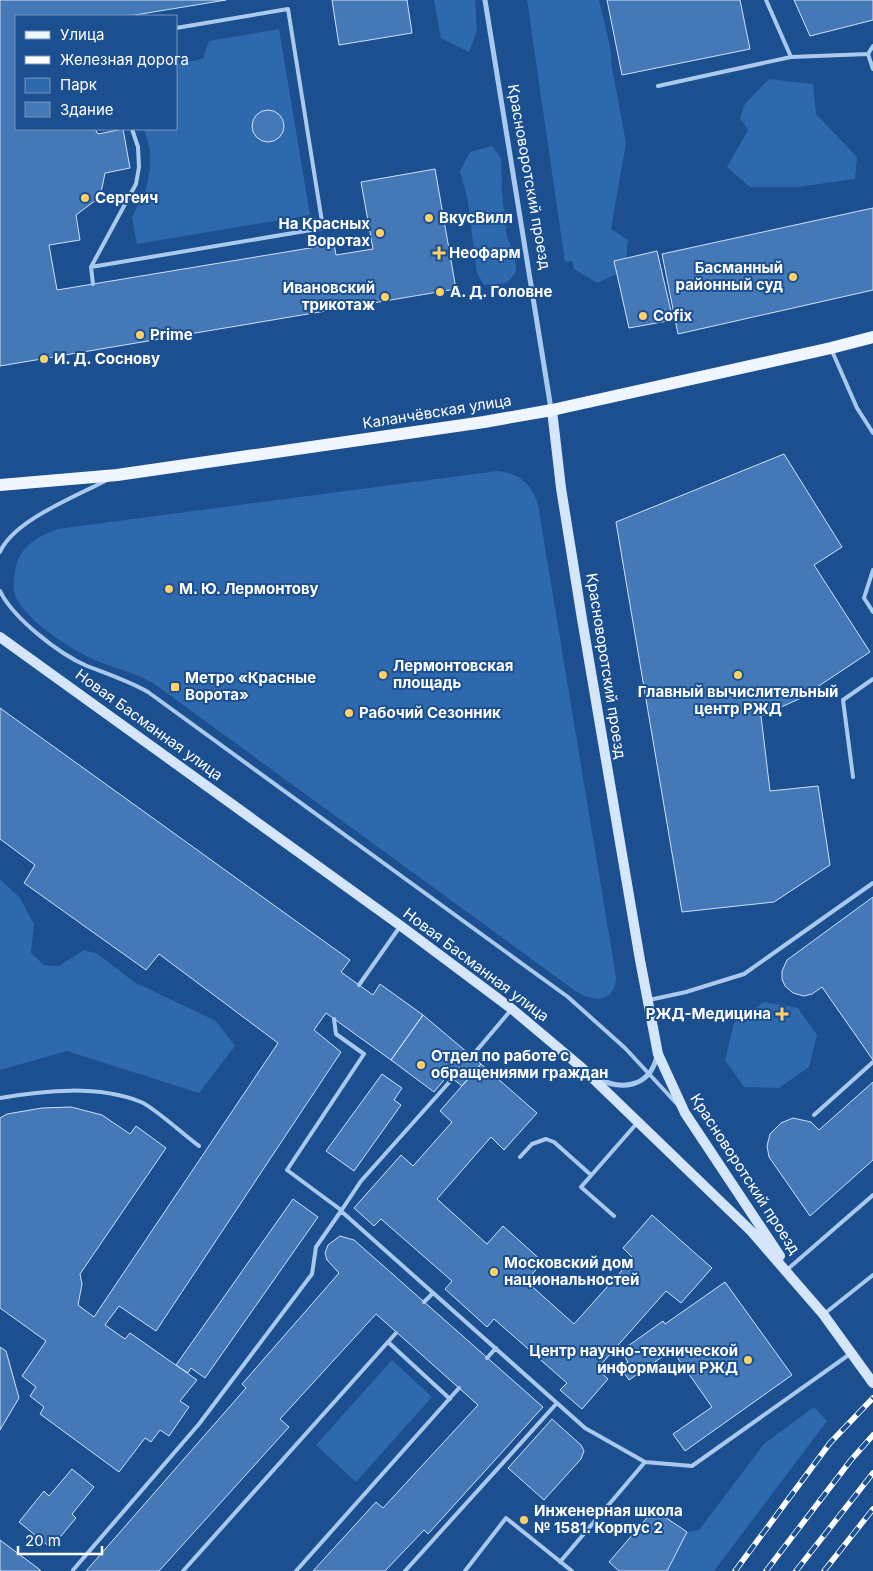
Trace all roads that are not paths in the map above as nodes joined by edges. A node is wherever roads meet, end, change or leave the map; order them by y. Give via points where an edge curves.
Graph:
1 (485, 0) edge
2 (766, 0) edge
3 (178, 28) edge
4 (873, 46) edge
5 (868, 54) junction
6 (791, 57) junction
7 (873, 69) edge
8 (658, 86) dead end
9 (132, 130) edge
10 (91, 267) junction
11 (93, 284) dead end
12 (873, 337) edge
13 (831, 348) junction
14 (552, 410) junction
15 (873, 433) edge
16 (117, 475) junction
17 (0, 485) edge
18 (0, 552) edge
19 (873, 570) edge
20 (0, 591) edge
21 (873, 612) edge
22 (0, 637) edge
23 (873, 679) edge
24 (853, 777) dead end
25 (873, 883) edge
26 (401, 926) junction
27 (359, 985) dead end
28 (647, 1001) junction
29 (512, 1009) junction
30 (334, 1019) dead end
31 (658, 1054) junction
32 (472, 1056) dead end
33 (873, 1062) edge
34 (581, 1067) junction
35 (649, 1074) junction
36 (453, 1078) dead end
37 (0, 1098) edge
38 (685, 1113) junction
39 (814, 1115) dead end
40 (639, 1121) junction
41 (199, 1146) dead end
42 (520, 1157) dead end
43 (591, 1175) junction
44 (873, 1195) edge
45 (341, 1210) junction
46 (614, 1216) dead end
47 (789, 1268) junction
48 (873, 1275) edge
49 (432, 1292) junction
50 (808, 1296) junction
51 (424, 1302) dead end
52 (823, 1314) junction
53 (396, 1333) dead end
54 (388, 1342) junction
55 (496, 1348) junction
56 (852, 1353) junction
57 (487, 1358) dead end
58 (873, 1383) edge
59 (460, 1388) dead end
60 (450, 1399) junction
61 (557, 1403) junction
62 (645, 1462) junction
63 (560, 1562) junction
64 (72, 1570) edge
65 (183, 1571) edge
66 (296, 1571) edge
67 (405, 1571) edge
68 (465, 1571) edge
69 (572, 1571) edge

1 - 14 street, Красноворотский проезд
2 - 6 lane
3 - 10 lane via 288,9 323,228
4 - 5 lane
5 - 6 lane
5 - 7 lane
6 - 8 lane
9 - 10 lane via 138,147 136,184
10 - 11 lane
12 - 13 main road, Каланчёвская улица
13 - 14 main road, Каланчёвская улица
13 - 15 lane via 857,408
14 - 16 main road, Каланчёвская улица
14 - 28 main road, Красноворотский проезд via 567,525
16 - 17 main road, Каланчёвская улица
16 - 18 lane via 29,522 11,535
19 - 21 lane via 864,598
20 - 35 lane via 13,612 67,655 148,692 560,991 594,1018
22 - 26 main road, Новая Басманная улица
23 - 24 lane via 843,700
25 - 28 lane via 744,974
26 - 27 lane
26 - 29 main road, Новая Басманная улица
28 - 31 main road, Красноворотский проезд
29 - 32 lane
29 - 34 main road, Новая Басманная улица
30 - 45 lane via 336,1034 364,1054 287,1170
31 - 35 street via 655,1067
31 - 38 main road, Красноворотский проезд
33 - 39 lane
34 - 35 street via 607,1083 624,1085 638,1083
34 - 40 main road, Новая Басманная улица
35 - 38 lane
36 - 45 lane via 362,1180
37 - 41 lane via 100,1091 142,1103
38 - 47 main road, Красноворотский проезд
40 - 43 lane
40 - 50 main road, Новая Басманная улица via 751,1231
42 - 43 lane via 532,1144 546,1139 554,1142
43 - 46 lane via 581,1187
44 - 47 lane
45 - 49 lane
45 - 64 lane via 316,1247 312,1274 194,1431
47 - 50 main road, Красноворотский проезд
48 - 52 lane
49 - 51 lane
49 - 55 lane
50 - 52 main road, Новая Басманная улица
52 - 56 main road, Новая Басманная улица
53 - 54 lane
54 - 60 lane
54 - 65 lane
55 - 57 lane
55 - 61 lane
56 - 58 main road, Новая Басманная улица
56 - 62 lane via 692,1466
59 - 60 lane
60 - 66 lane
61 - 62 lane via 585,1428
61 - 67 lane
62 - 63 lane
63 - 68 lane via 506,1518
63 - 69 lane

